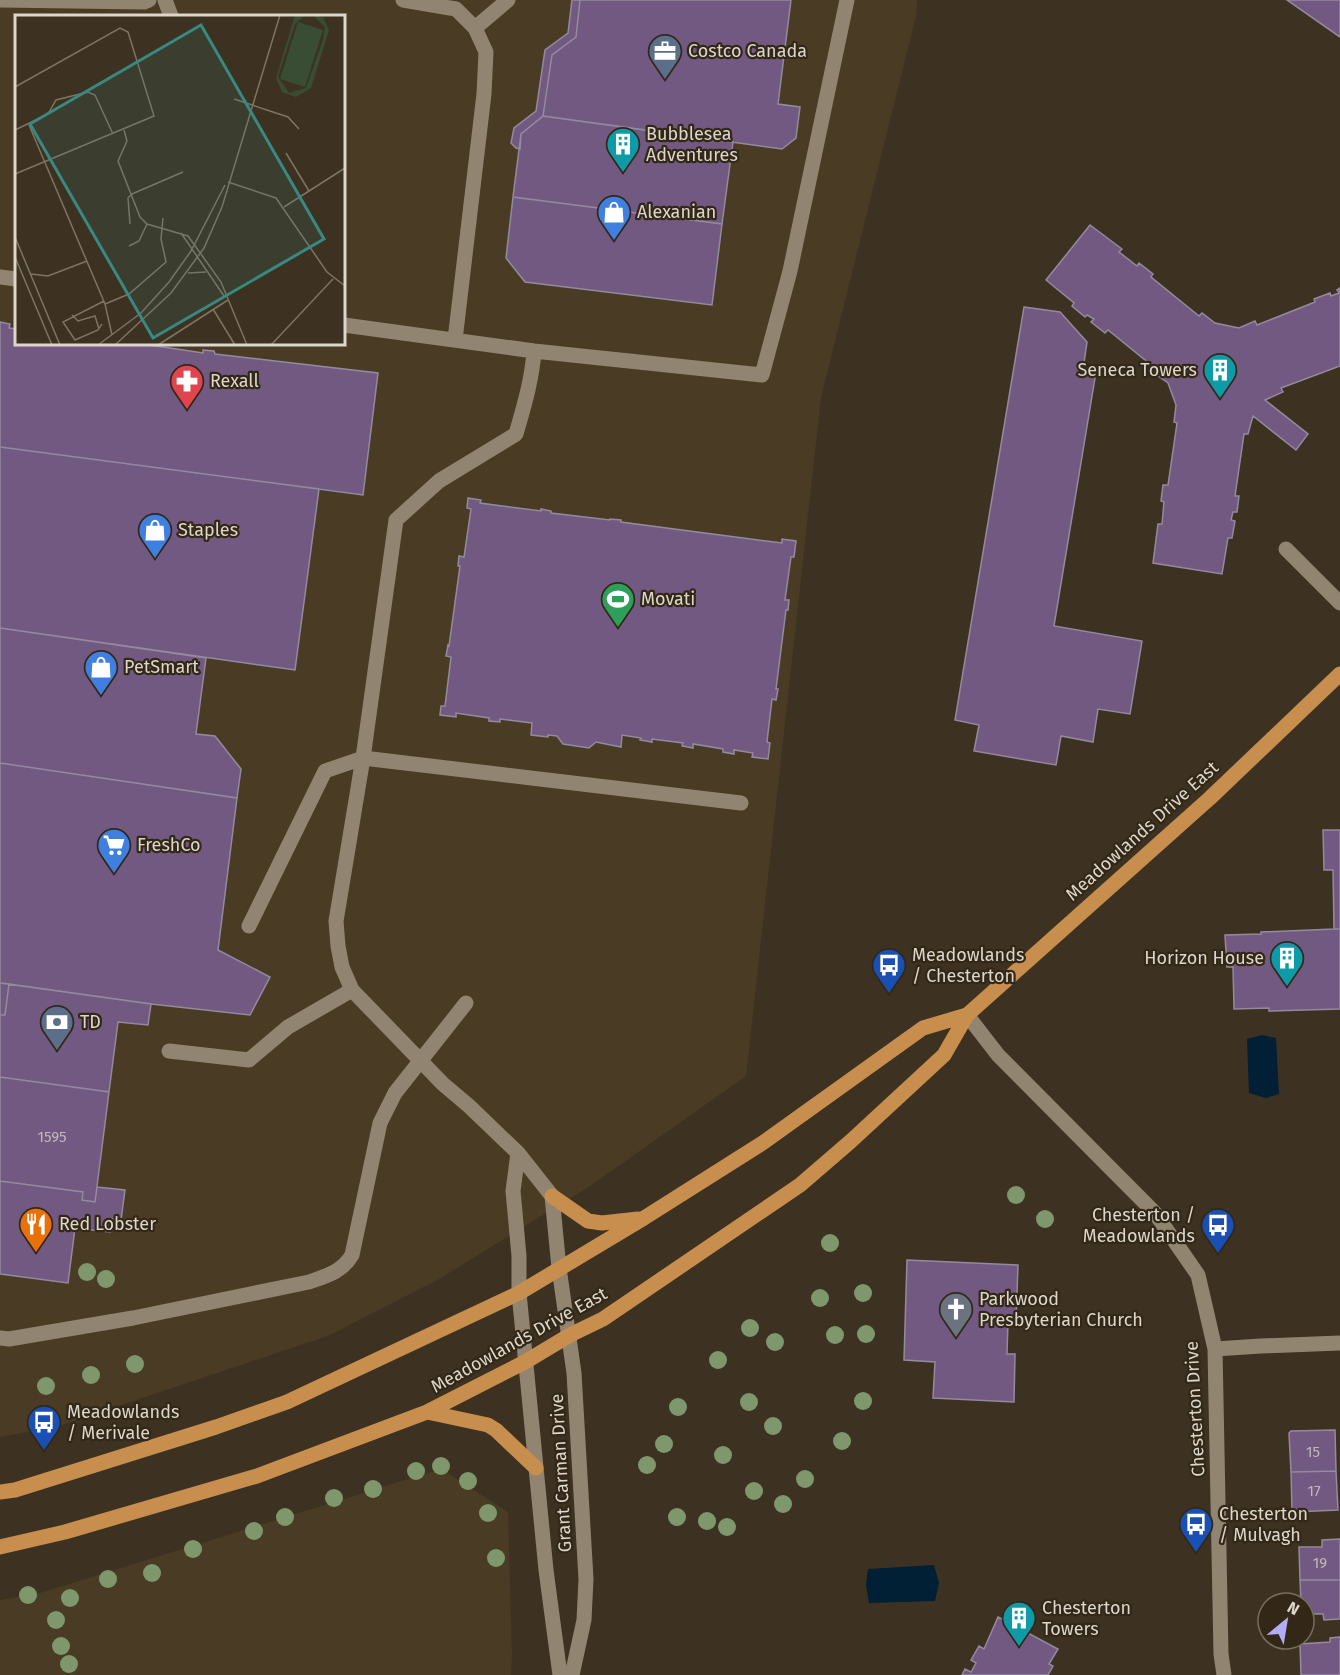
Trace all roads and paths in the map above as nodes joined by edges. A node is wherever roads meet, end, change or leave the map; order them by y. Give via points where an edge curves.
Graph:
1 (0, 0) edge
2 (149, 0) edge
3 (165, 0) edge
4 (403, 0) edge
5 (508, 0) edge
6 (847, 0) edge
7 (171, 15) edge
8 (475, 27) junction
9 (0, 277) edge
10 (15, 279) edge
11 (345, 325) edge
12 (455, 340) junction
13 (534, 351) junction
14 (1286, 549) dead end
15 (1340, 603) edge
16 (1340, 674) edge
17 (363, 758) junction
18 (741, 804) dead end
19 (249, 926) dead end
20 (352, 990) junction
21 (466, 1003) dead end
22 (967, 1015) junction
23 (169, 1052) dead end
24 (421, 1061) junction
25 (518, 1153) junction
26 (552, 1196) junction
27 (644, 1218) junction
28 (560, 1268) junction
29 (519, 1293) junction
30 (570, 1335) junction
31 (0, 1338) edge
32 (1340, 1343) edge
33 (1215, 1349) junction
34 (525, 1362) junction
35 (427, 1412) junction
36 (536, 1468) junction
37 (0, 1492) edge
38 (0, 1547) edge
39 (560, 1675) edge
40 (572, 1675) edge
41 (1224, 1675) edge

1 - 2 street
3 - 7 street
4 - 8 street via 456,9
5 - 8 street
6 - 13 street via 790,271 762,375
8 - 12 street via 486,52 485,82
9 - 10 street
11 - 12 street
12 - 13 street
13 - 17 street via 528,395 516,434 439,481 396,520
14 - 15 street
16 - 22 main road, Meadowlands Drive East via 1210,798
17 - 18 street
17 - 19 street via 325,771
17 - 20 street via 336,921 342,967
20 - 23 street via 288,1027 249,1060
20 - 24 street
21 - 24 street
22 - 27 main road, Meadowlands Drive East via 923,1029 764,1142
22 - 30 main road, Meadowlands Drive East via 944,1055 800,1185 603,1319
22 - 33 street, Chesterton Drive via 998,1055 1155,1213 1198,1275
24 - 25 street
24 - 31 street via 395,1093 380,1123 352,1255 334,1273 309,1282 133,1318
25 - 26 street
25 - 29 street, Grant Carman Drive via 513,1191
26 - 27 main road via 588,1221
26 - 28 street, Grant Carman Drive
27 - 28 main road, Meadowlands Drive East
28 - 29 main road, Meadowlands Drive East
28 - 30 street, Grant Carman Drive
29 - 34 street, Grant Carman Drive
29 - 37 main road, Meadowlands Drive East via 287,1402
30 - 34 main road, Meadowlands Drive East
30 - 40 street, Grant Carman Drive via 586,1579 584,1620
32 - 33 street
33 - 41 street, Chesterton Drive
34 - 35 main road, Meadowlands Drive East
34 - 36 street, Grant Carman Drive
35 - 36 main road via 488,1425
35 - 38 main road, Meadowlands Drive East via 257,1476
36 - 39 street, Grant Carman Drive

